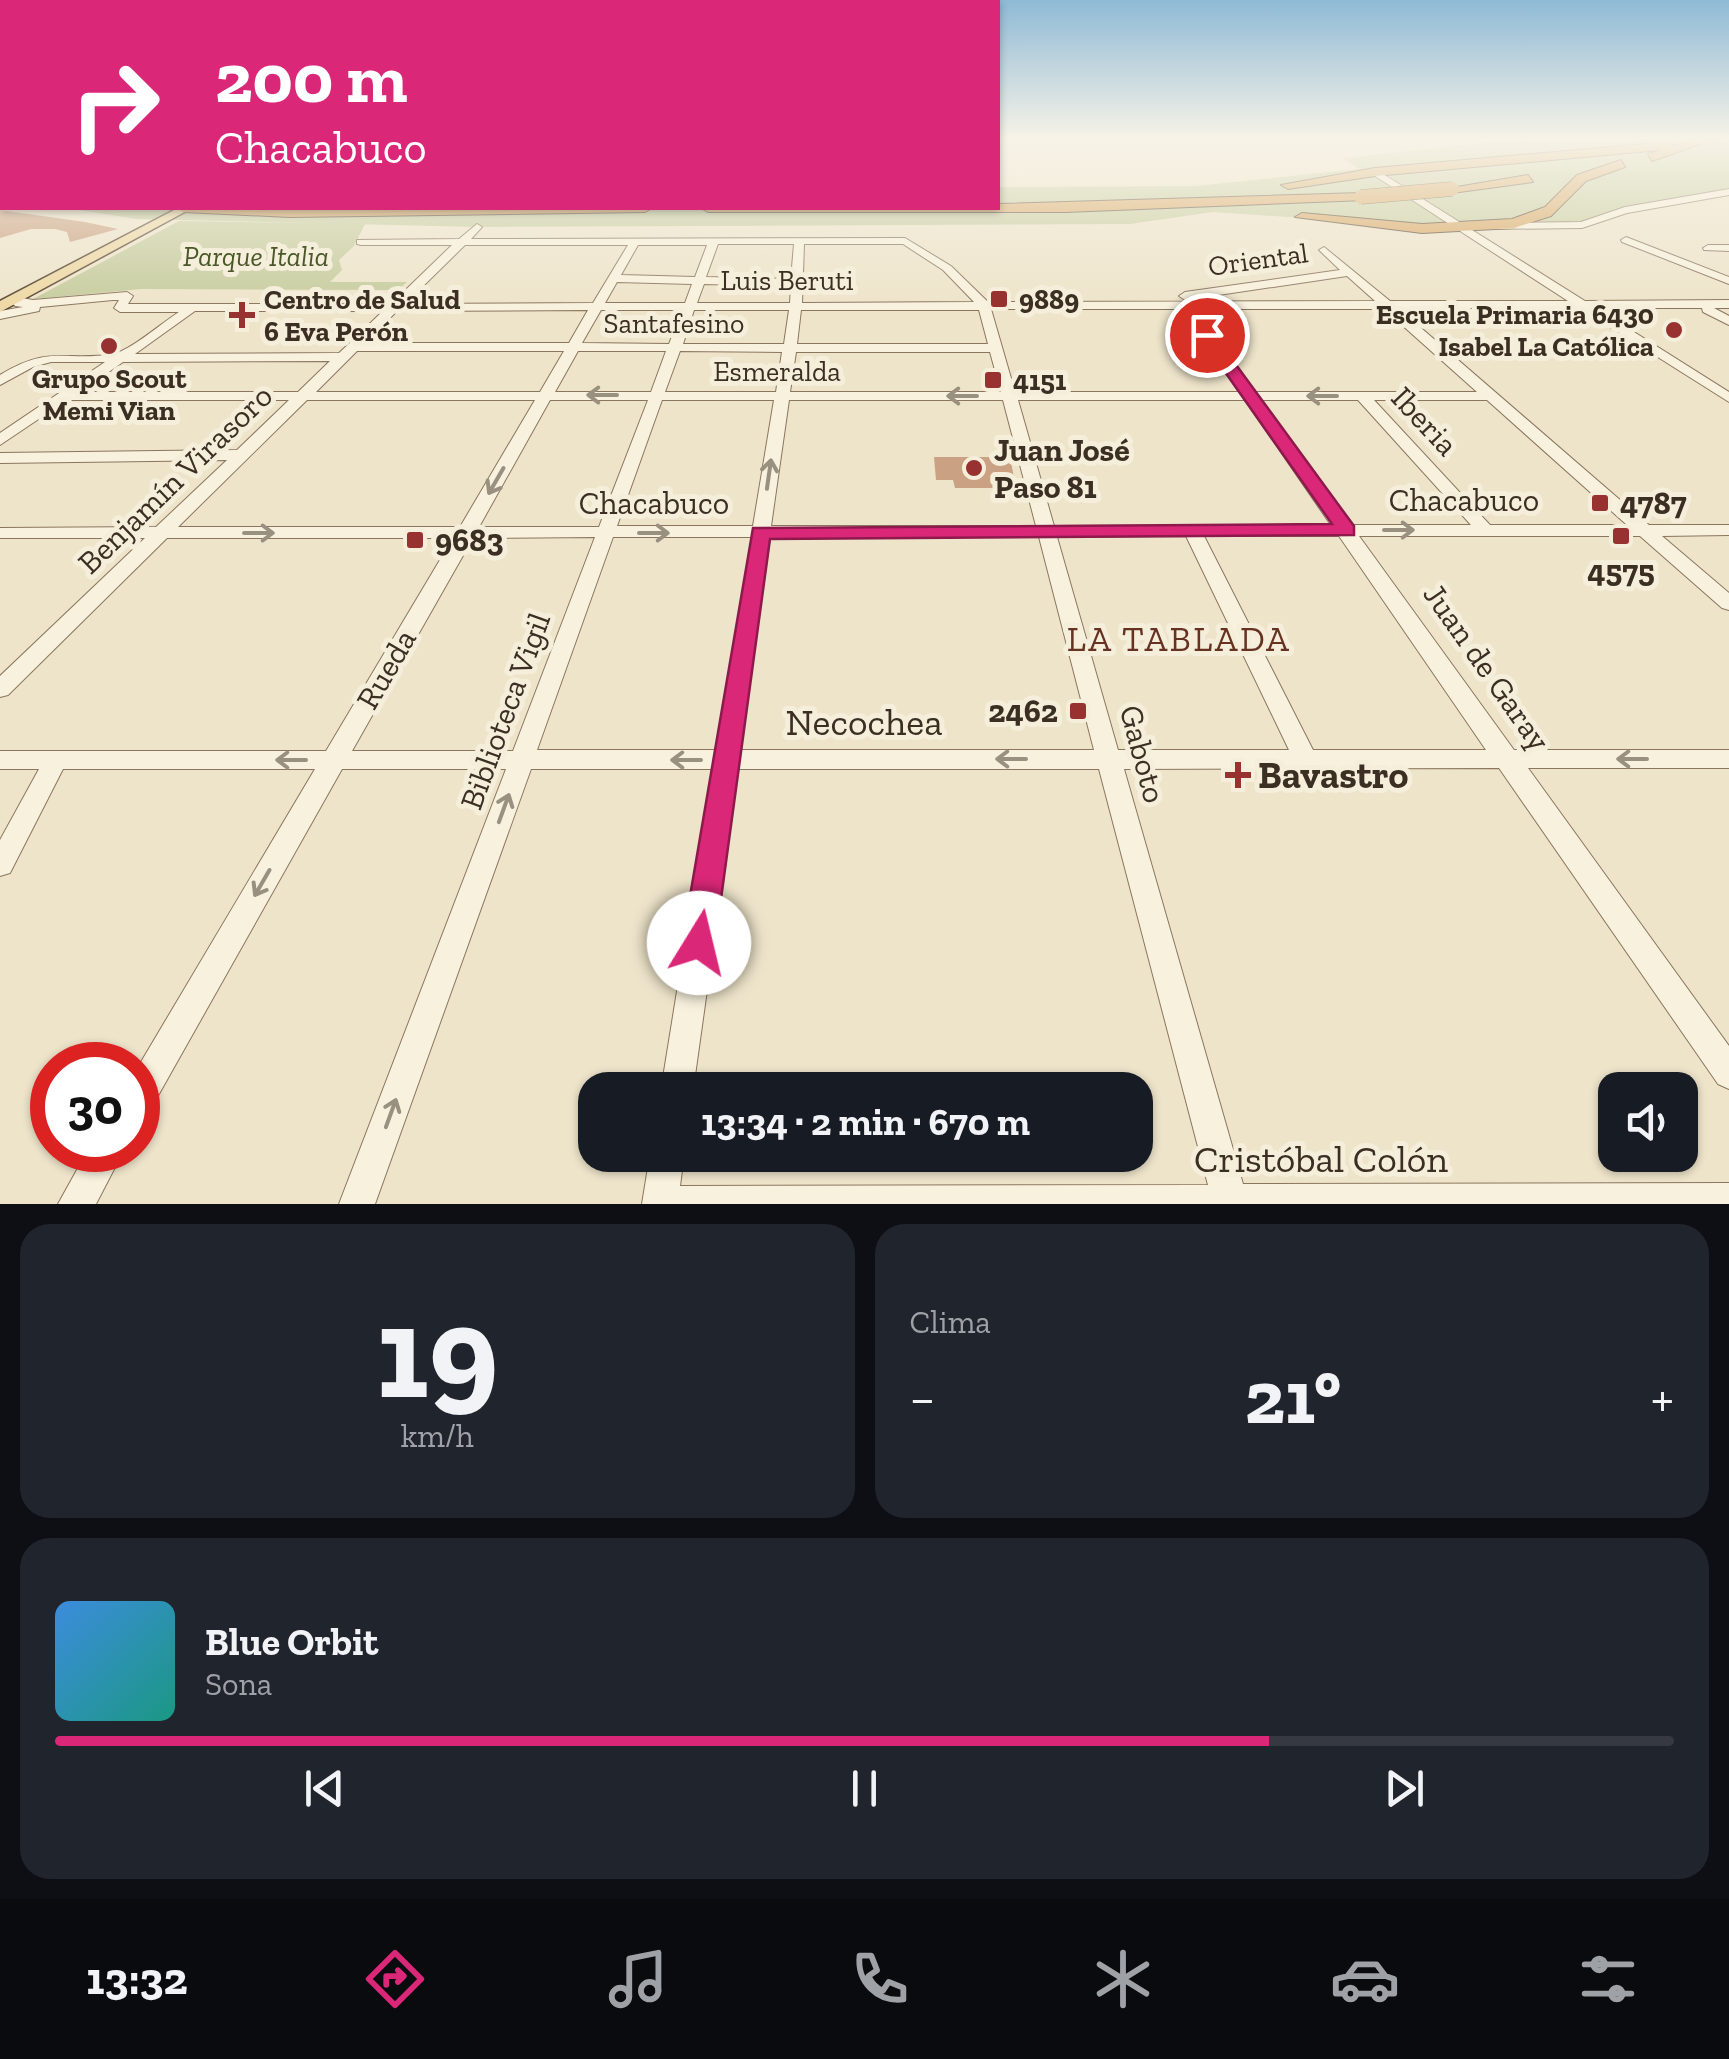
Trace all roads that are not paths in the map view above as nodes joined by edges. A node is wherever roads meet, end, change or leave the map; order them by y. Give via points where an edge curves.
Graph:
1 (1185, 196) edge
2 (1351, 196) edge
3 (1413, 196) edge
4 (1566, 196) edge
5 (1705, 196) edge
6 (1694, 198) junction
7 (1000, 204) edge
8 (1000, 206) edge
9 (1062, 206) junction
10 (1729, 208) edge
11 (171, 210) edge
12 (181, 210) edge
13 (227, 210) edge
14 (503, 210) edge
15 (477, 226) dead end
16 (1459, 226) junction
17 (1490, 226) junction
18 (1626, 240) dead end
19 (714, 241) junction
20 (800, 241) junction
21 (361, 242) dead end
22 (462, 242) junction
23 (635, 242) junction
24 (1708, 248) dead end
25 (1729, 248) edge
26 (1324, 250) dead end
27 (1348, 272) junction
28 (614, 278) junction
29 (1729, 281) edge
30 (798, 282) junction
31 (695, 293) junction
32 (5, 302) edge
33 (1185, 304) junction
34 (62, 305) junction
35 (796, 305) junction
36 (984, 305) junction
37 (1387, 305) junction
38 (396, 306) junction
39 (598, 306) junction
40 (1729, 306) edge
41 (192, 308) junction
42 (1588, 308) junction
43 (1706, 309) junction
44 (0, 315) edge
45 (1729, 321) edge
46 (284, 336) dead end
47 (576, 344) junction
48 (356, 345) junction
49 (676, 345) junction
50 (790, 345) junction
51 (994, 345) junction
52 (120, 358) junction
53 (0, 381) edge
54 (546, 395) junction
55 (64, 396) junction
56 (304, 396) junction
57 (657, 396) junction
58 (780, 396) junction
59 (1008, 396) junction
60 (1250, 396) junction
61 (1362, 396) junction
62 (1490, 396) junction
63 (1728, 397) edge
64 (0, 440) edge
65 (242, 455) junction
66 (0, 458) edge
67 (1347, 530) junction
68 (1485, 530) junction
69 (1644, 530) junction
70 (1729, 530) edge
71 (1192, 531) junction
72 (1046, 532) junction
73 (0, 533) edge
74 (162, 533) junction
75 (606, 533) junction
76 (760, 533) junction
77 (465, 534) junction
78 (1729, 604) edge
79 (0, 690) edge
80 (1305, 759) junction
81 (1510, 759) junction
82 (1729, 759) edge
83 (0, 760) edge
84 (56, 760) junction
85 (334, 760) junction
86 (522, 760) junction
87 (726, 760) junction
88 (1108, 760) junction
89 (0, 865) edge
90 (160, 1060) edge
91 (680, 1072) edge
92 (1729, 1073) edge
93 (94, 1172) edge
94 (665, 1172) edge
95 (1729, 1200) edge
96 (1231, 1203) edge
97 (76, 1204) edge
98 (357, 1204) edge
99 (660, 1204) edge
100 (672, 1204) edge

1 - 9 highway
2 - 9 highway, bridge
3 - 16 street
4 - 17 highway via 1539,216
5 - 6 street
6 - 10 street
6 - 17 street via 1582,224
7 - 9 highway
8 - 9 highway
9 - 16 highway
11 - 32 main road
12 - 32 main road
13 - 14 highway
15 - 22 street, Benjamín Virasoro
16 - 17 highway
16 - 42 street
18 - 29 street
19 - 20 street
19 - 23 street
19 - 31 street, Biblioteca Vigil
20 - 30 street
20 - 36 street via 904,241 947,268
21 - 22 street
22 - 23 street
22 - 38 street, Benjamín Virasoro
23 - 28 street, Rueda
24 - 25 street
26 - 27 street
27 - 33 street, Oriental via 1184,294
27 - 37 street
28 - 31 street
28 - 39 street, Rueda
30 - 31 street
30 - 35 street
31 - 35 street, Luis Beruti
31 - 39 street, Luis Beruti
31 - 49 street, Biblioteca Vigil
32 - 34 street, Luis Beruti
33 - 36 street, Luis Beruti
33 - 37 street, Luis Beruti
33 - 60 street, Juan de Garay
34 - 41 street, Luis Beruti via 127,296 120,308
34 - 44 street
35 - 36 street, Luis Beruti
35 - 50 street
36 - 51 street, Gaboto
37 - 42 street, Luis Beruti
37 - 62 street
38 - 39 street, Luis Beruti
38 - 41 street, Luis Beruti
38 - 48 street, Benjamín Virasoro
39 - 47 street, Rueda
40 - 42 street
40 - 43 street
41 - 52 street
42 - 43 street
42 - 63 street
43 - 45 street
46 - 48 street, Santafesino
47 - 48 street, Santafesino
47 - 49 street, Santafesino
47 - 54 street, Rueda
48 - 52 street, Santafesino
48 - 56 street, Benjamín Virasoro
49 - 50 street, Santafesino
49 - 57 street, Biblioteca Vigil
50 - 51 street, Santafesino
50 - 58 street
51 - 59 street, Gaboto
52 - 53 street, Santafesino via 50,358
52 - 55 street
54 - 56 street, Esmeralda
57 -> 54 street, Esmeralda
54 -> 77 street, Rueda
55 - 56 street, Esmeralda
55 - 64 street
56 - 65 street, Benjamín Virasoro
57 - 58 street, Esmeralda
57 - 75 street, Biblioteca Vigil
59 -> 58 street, Esmeralda
76 -> 58 street
59 - 60 street, Esmeralda
59 - 72 street, Gaboto
61 -> 60 street, Esmeralda
60 - 67 street, Juan de Garay
61 - 62 street, Esmeralda
61 - 68 street, Iberia
62 - 69 street
65 - 66 street
65 - 74 street, Benjamín Virasoro
67 -> 68 street, Chacabuco
67 - 71 street, Chacabuco
67 - 81 street, Juan de Garay
68 - 69 street, Chacabuco
69 - 70 street, Chacabuco
69 - 78 street
71 - 72 street, Chacabuco
71 - 80 street
72 - 76 street, Chacabuco
72 - 88 street, Gaboto
73 - 74 street, Chacabuco
74 -> 77 street, Chacabuco
74 - 79 street, Benjamín Virasoro
75 -> 76 street, Chacabuco
75 - 77 street, Chacabuco
75 - 86 street, Biblioteca Vigil
76 - 87 street
77 - 85 street, Rueda
80 - 81 street, Necochea
80 - 88 street, Necochea
82 -> 81 street, Necochea
81 - 92 street, Juan de Garay
83 - 84 street, Necochea
85 -> 84 street, Necochea
84 - 89 street
85 - 86 street, Necochea
85 -> 90 street, Rueda
87 -> 86 street, Necochea
98 -> 86 street, Biblioteca Vigil
88 -> 87 street, Necochea
87 - 91 street
88 - 96 street, Gaboto
93 - 97 street
94 - 99 street
95 - 96 street, Cristóbal Colón
96 - 100 street, Cristóbal Colón

